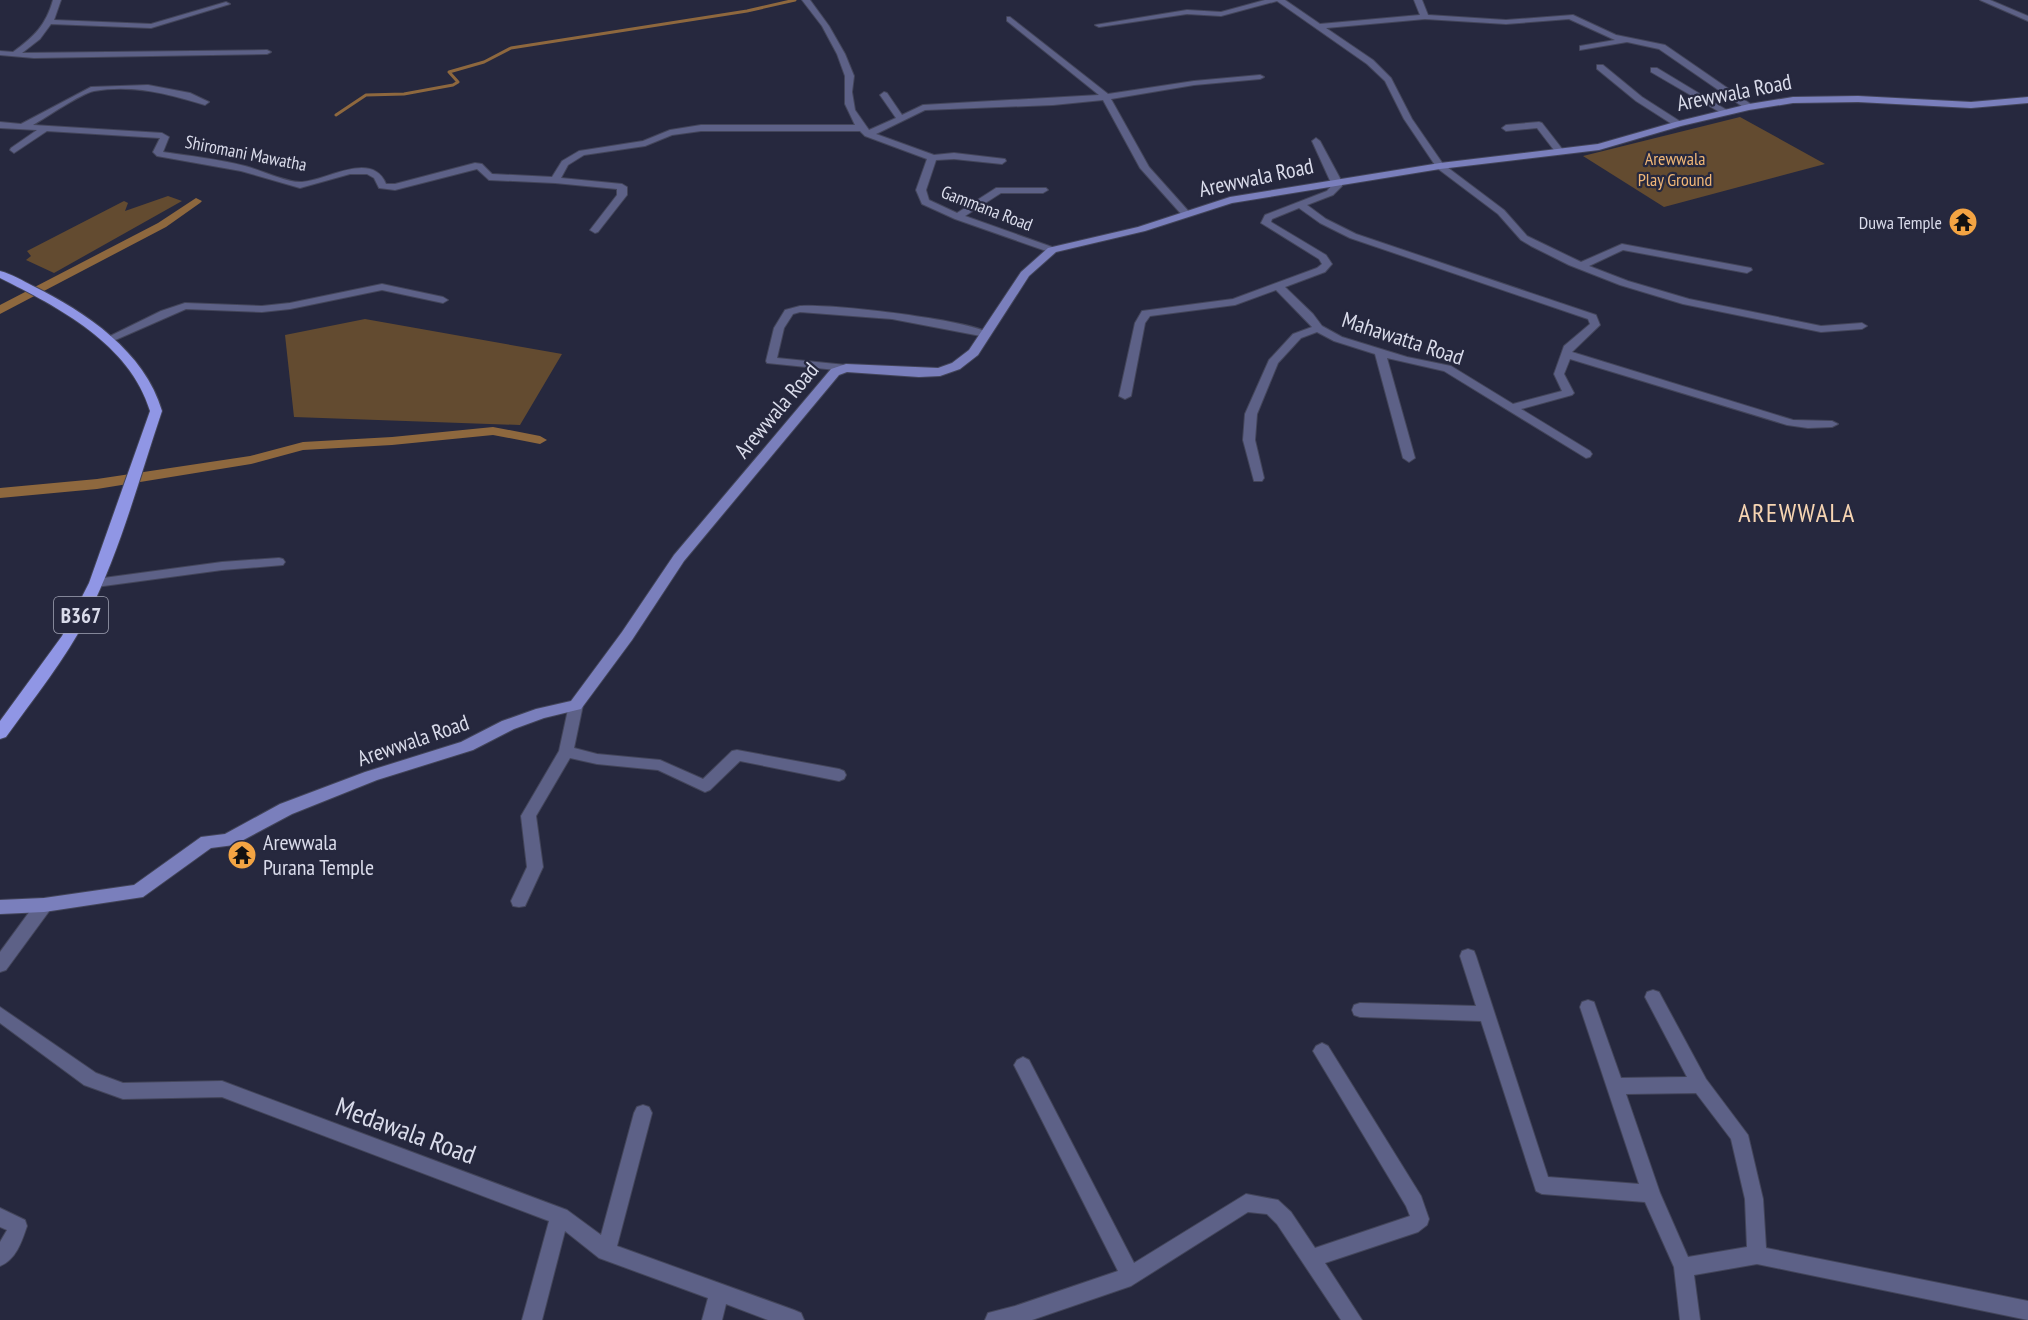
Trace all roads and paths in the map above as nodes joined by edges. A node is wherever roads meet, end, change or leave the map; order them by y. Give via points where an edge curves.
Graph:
1 (57, 0) edge
2 (806, 0) edge
3 (1274, 0) edge
4 (1280, 0) edge
5 (1418, 0) edge
6 (1984, 0) edge
7 (226, 4) dead end
8 (1425, 17) junction
9 (1010, 19) dead end
10 (2028, 19) edge
11 (51, 22) junction
12 (1099, 25) dead end
13 (1318, 26) junction
14 (1626, 40) junction
15 (1583, 48) dead end
16 (267, 52) dead end
17 (0, 53) edge
18 (15, 54) junction
19 (1599, 67) dead end
20 (1654, 70) dead end
21 (1260, 77) dead end
22 (884, 95) dead end
23 (1106, 97) junction
24 (2028, 100) edge
25 (206, 102) dead end
26 (1749, 107) junction
27 (1726, 112) junction
28 (900, 118) junction
29 (1678, 124) junction
30 (0, 125) edge
31 (20, 128) junction
32 (1506, 128) dead end
33 (43, 130) junction
34 (865, 131) junction
35 (1316, 141) dead end
36 (14, 150) dead end
37 (1560, 152) junction
38 (932, 158) junction
39 (1002, 161) dead end
40 (1440, 166) junction
41 (555, 180) junction
42 (1337, 182) junction
43 (1043, 190) dead end
44 (1301, 205) junction
45 (1186, 214) junction
46 (958, 217) junction
47 (595, 230) dead end
48 (1052, 250) junction
49 (1581, 266) junction
50 (1747, 270) dead end
51 (0, 274) edge
52 (1278, 286) junction
53 (443, 300) dead end
54 (1862, 326) dead end
55 (1318, 328) junction
56 (986, 334) junction
57 (109, 339) junction
58 (1380, 352) junction
59 (1566, 354) junction
60 (846, 368) junction
61 (1125, 396) dead end
62 (1512, 408) junction
63 (1832, 424) dead end
64 (1586, 454) dead end
65 (1409, 458) dead end
66 (1258, 478) dead end
67 (279, 562) dead end
68 (96, 583) junction
69 (576, 705) junction
70 (0, 734) edge
71 (566, 752) junction
72 (839, 775) dead end
73 (519, 902) dead end
74 (44, 905) junction
75 (0, 907) edge
76 (1468, 956) dead end
77 (0, 965) edge
78 (1653, 997) dead end
79 (1588, 1007) dead end
80 (1360, 1010) dead end
81 (0, 1014) edge
82 (1487, 1014) junction
83 (1322, 1051) dead end
84 (1023, 1065) dead end
85 (1700, 1085) junction
86 (1615, 1086) junction
87 (643, 1113) dead end
88 (1651, 1194) junction
89 (560, 1216) junction
90 (0, 1217) edge
91 (606, 1251) junction
92 (1757, 1255) junction
93 (0, 1257) edge
94 (1312, 1258) junction
95 (1683, 1267) junction
96 (1131, 1275) junction
97 (719, 1292) junction
98 (2028, 1311) edge
99 (532, 1320) edge
100 (712, 1320) edge
101 (794, 1320) edge
102 (995, 1320) edge
103 (1352, 1320) edge
104 (1690, 1320) edge

1 - 11 street
2 - 34 street via 840,48 850,77 850,108
3 - 12 street via 1221,14 1187,12
4 - 13 street
5 - 8 street
6 - 10 street
7 - 11 street via 151,26
8 - 13 street
8 - 14 street via 1506,22 1570,17
9 - 23 street
11 - 18 street
13 - 40 street via 1388,80 1408,119
14 - 15 street
14 - 26 street via 1662,47
16 - 18 street
17 - 18 street
19 - 29 street
20 - 27 street
21 - 23 street
22 - 28 street
23 - 28 street via 923,108
23 - 45 street via 1145,168
24 - 26 street, Arewwala Road via 1971,105 1821,99
25 - 31 street via 148,87 91,88
26 - 27 street, Arewwala Road
27 - 29 street, Arewwala Road
28 - 34 street
29 - 37 street, Arewwala Road via 1599,147
30 - 31 street, Shiromani Mawatha
31 - 33 street, Shiromani Mawatha
32 - 37 street via 1539,124
33 - 36 street
33 - 41 street, Shiromani Mawatha via 162,136 165,137 157,152 160,154 242,168 300,184 363,171 378,176 382,186 395,187 475,166 489,177
34 - 38 street, Gammana Road
34 - 41 street via 700,128 670,133 645,143 582,153 565,163
35 - 42 street
37 - 40 street, Arewwala Road
38 - 39 street
38 - 46 street, Gammana Road via 921,190 925,202
40 - 42 street, Arewwala Road
40 - 49 street via 1501,212 1524,238
41 - 47 street, Shiromani Mawatha via 622,187 622,195
42 - 44 street via 1330,193
42 - 45 street, Arewwala Road via 1230,200
43 - 46 street via 999,190
44 - 52 street via 1266,222 1323,257 1327,264 1321,270
44 - 59 street via 1353,236 1592,317 1595,325
45 - 48 street, Arewwala Road
46 - 48 street, Gammana Road
48 - 56 street, Arewwala Road via 1025,274
49 - 50 street via 1622,247
49 - 54 street via 1687,302 1740,314 1821,329
51 - 57 main road, B367 via 35,291
52 - 55 street, Mahawatta Road
52 - 61 street via 1235,302 1146,313 1140,323
53 - 57 street via 382,287 262,309 185,306
55 - 58 street, Mahawatta Road via 1338,339
55 - 66 street via 1297,336 1273,362 1251,414 1249,440
56 - 60 street, Arewwala Road via 968,357 940,372
56 - 60 street via 950,324 873,313 807,309 789,312 779,328 771,361
57 - 68 main road, B367 via 134,368 154,400 156,411
58 - 62 street, Mahawatta Road via 1447,368
58 - 65 street
59 - 62 street via 1559,374 1568,393
59 - 63 street via 1791,423
60 - 69 street, Arewwala Road via 835,372 679,558
62 - 64 street, Mahawatta Road
67 - 68 street
68 - 70 main road, B367 via 68,639
69 - 71 street
69 - 74 street, Arewwala Road via 541,713 466,746 371,776 286,809 228,840 207,842 137,892
71 - 72 street via 660,765 705,786 737,755
71 - 73 street via 528,816 535,867
74 - 75 street, Arewwala Road
74 - 77 street
76 - 82 street
78 - 85 street
79 - 86 street
80 - 82 street
81 - 89 street, Medawala Road via 90,1079 123,1091 222,1089
82 - 88 street via 1542,1185
83 - 94 street via 1414,1202 1420,1219 1411,1227
84 - 96 street
85 - 86 street
85 - 92 street via 1739,1135 1754,1199
86 - 88 street
87 - 91 street
88 - 95 street
89 - 91 street, Medawala Road
89 - 99 street
90 - 93 street via 18,1226
91 - 97 street, Medawala Road
92 - 95 street
92 - 98 street
94 - 96 street via 1271,1206 1246,1203
94 - 103 street
95 - 104 street
96 - 102 street
97 - 100 street
97 - 101 street, Medawala Road

